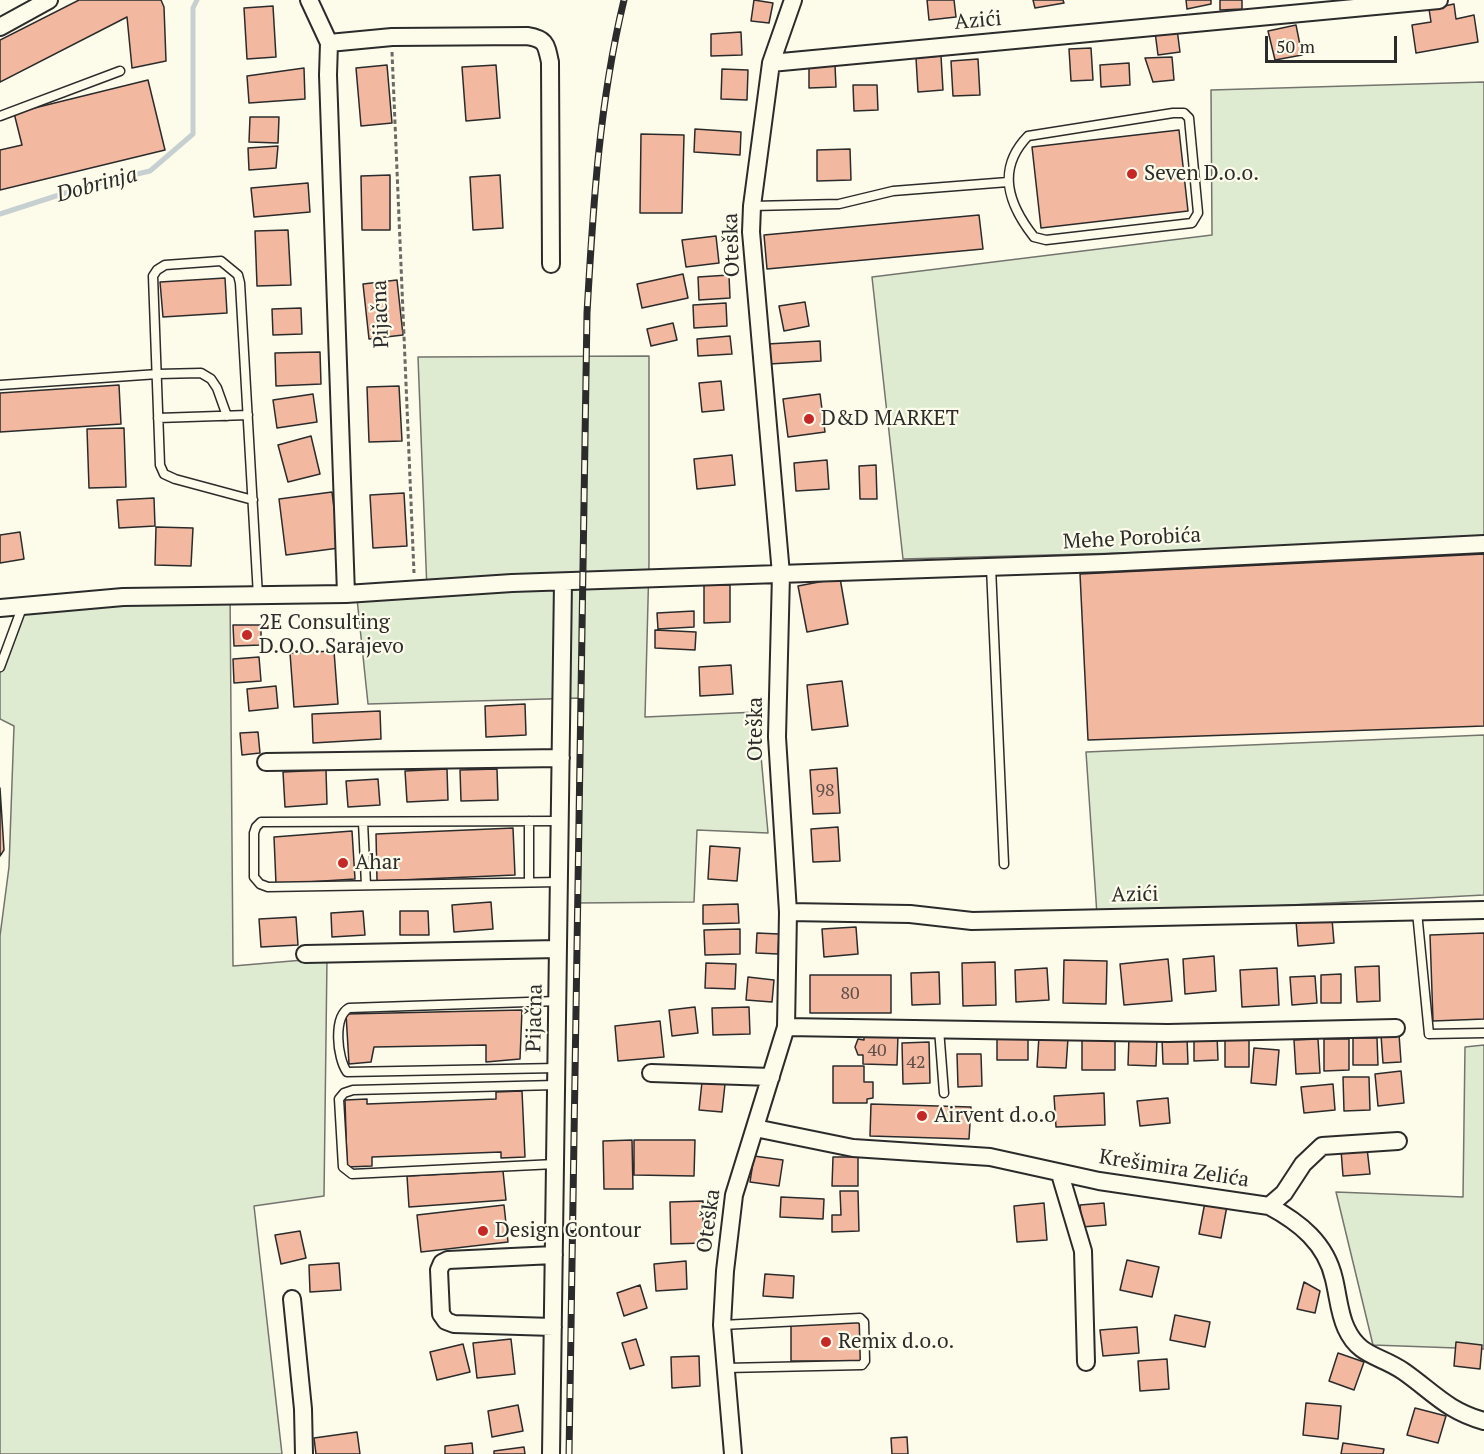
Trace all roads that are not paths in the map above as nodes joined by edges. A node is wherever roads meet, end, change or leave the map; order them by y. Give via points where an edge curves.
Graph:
1 (309, 0) edge
2 (793, 0) edge
3 (1439, 0) edge
4 (37, 2) edge
5 (0, 27) edge
6 (329, 44) junction
7 (771, 63) junction
8 (120, 71) dead end
9 (0, 116) edge
10 (1008, 182) junction
11 (752, 206) junction
12 (551, 264) dead end
13 (158, 374) junction
14 (0, 386) edge
15 (248, 415) junction
16 (227, 416) junction
17 (159, 418) junction
18 (253, 500) junction
19 (1484, 544) edge
20 (991, 567) junction
21 (781, 574) junction
22 (563, 582) junction
23 (346, 594) junction
24 (258, 596) junction
25 (23, 605) junction
26 (0, 608) edge
27 (0, 667) edge
28 (561, 758) junction
29 (266, 762) dead end
30 (529, 821) junction
31 (560, 821) junction
32 (363, 822) junction
33 (1004, 864) dead end
34 (529, 882) junction
35 (559, 882) junction
36 (366, 885) junction
37 (1484, 910) edge
38 (788, 912) junction
39 (1418, 912) junction
40 (558, 949) junction
41 (305, 954) dead end
42 (558, 1001) junction
43 (786, 1027) junction
44 (1396, 1028) dead end
45 (939, 1029) junction
46 (1484, 1033) edge
47 (556, 1068) junction
48 (651, 1073) dead end
49 (771, 1077) junction
50 (556, 1085) junction
51 (944, 1093) dead end
52 (756, 1128) junction
53 (1398, 1141) dead end
54 (555, 1164) junction
55 (1060, 1174) junction
56 (1269, 1206) junction
57 (554, 1255) junction
58 (292, 1299) dead end
59 (722, 1325) junction
60 (553, 1327) junction
61 (1086, 1362) dead end
62 (726, 1368) junction
63 (1484, 1421) edge
64 (304, 1454) edge
65 (551, 1454) edge
66 (733, 1454) edge

1 - 6 street
2 - 7 street, Oteška
3 - 7 street, Azići
4 - 5 street
6 - 12 street via 392,37 540,38 547,46 550,62
6 - 23 street
7 - 11 street, Oteška
8 - 9 lane
10 - 10 lane via 1013,204 1029,230 1034,237 1046,240 1192,223 1198,213 1189,118 1184,112 1028,136 1010,166
10 - 11 lane via 893,191 839,204
11 - 21 street, Oteška
13 - 14 lane
13 - 15 lane via 153,276 165,265 221,261 238,275 240,283
13 - 16 lane via 201,373 217,388
13 - 17 lane
15 - 16 lane
15 - 18 lane
16 - 17 lane
17 - 18 lane via 160,465 164,474
18 - 24 lane
19 - 20 street, Mehe Porobića
20 - 21 street, Mehe Porobića
20 - 33 lane
21 - 22 street
21 - 38 street, Oteška via 777,737
22 - 23 street
22 - 28 street, Pijačna
23 - 24 street
24 - 25 street via 123,597
25 - 26 street
25 - 27 lane
28 - 29 street
28 - 31 street, Pijačna
30 - 31 lane
30 - 32 lane
30 - 34 lane
31 - 35 street, Pijačna
32 - 36 lane
32 - 36 lane via 261,822 254,833 254,877 268,887
34 - 35 lane
34 - 36 lane
35 - 40 street, Pijačna
37 - 39 street, Azići
38 - 39 street, Azići via 910,914 972,921
38 - 43 street, Oteška
39 - 46 lane via 1429,1034
40 - 41 street
40 - 42 street, Pijačna
42 - 47 street, Pijačna
42 - 47 lane via 349,1008 338,1025 342,1065 347,1072
43 - 45 street
43 - 49 street, Oteška
44 - 45 street via 1168,1033
45 - 51 lane
47 - 50 street, Pijačna
48 - 49 street
49 - 52 street, Oteška
50 - 54 street, Pijačna
50 - 54 lane via 353,1090 339,1099 343,1167 351,1174
52 - 55 street, Krešimira Zelića via 853,1148 990,1157
52 - 59 street, Oteška via 734,1195
53 - 56 street via 1322,1146
54 - 57 street, Pijačna
55 - 56 street, Krešimira Zelića
55 - 61 street via 1083,1251
56 - 63 street, Krešimira Zelića via 1288,1217 1320,1246 1334,1277 1345,1327 1357,1345 1401,1369 1446,1405
57 - 60 street, Pijačna
57 - 60 street via 448,1260 439,1270 441,1314 446,1321
58 - 64 street
59 - 62 street, Oteška
59 - 62 lane via 860,1318 864,1322 862,1365
60 - 65 street, Pijačna
62 - 66 street, Oteška

